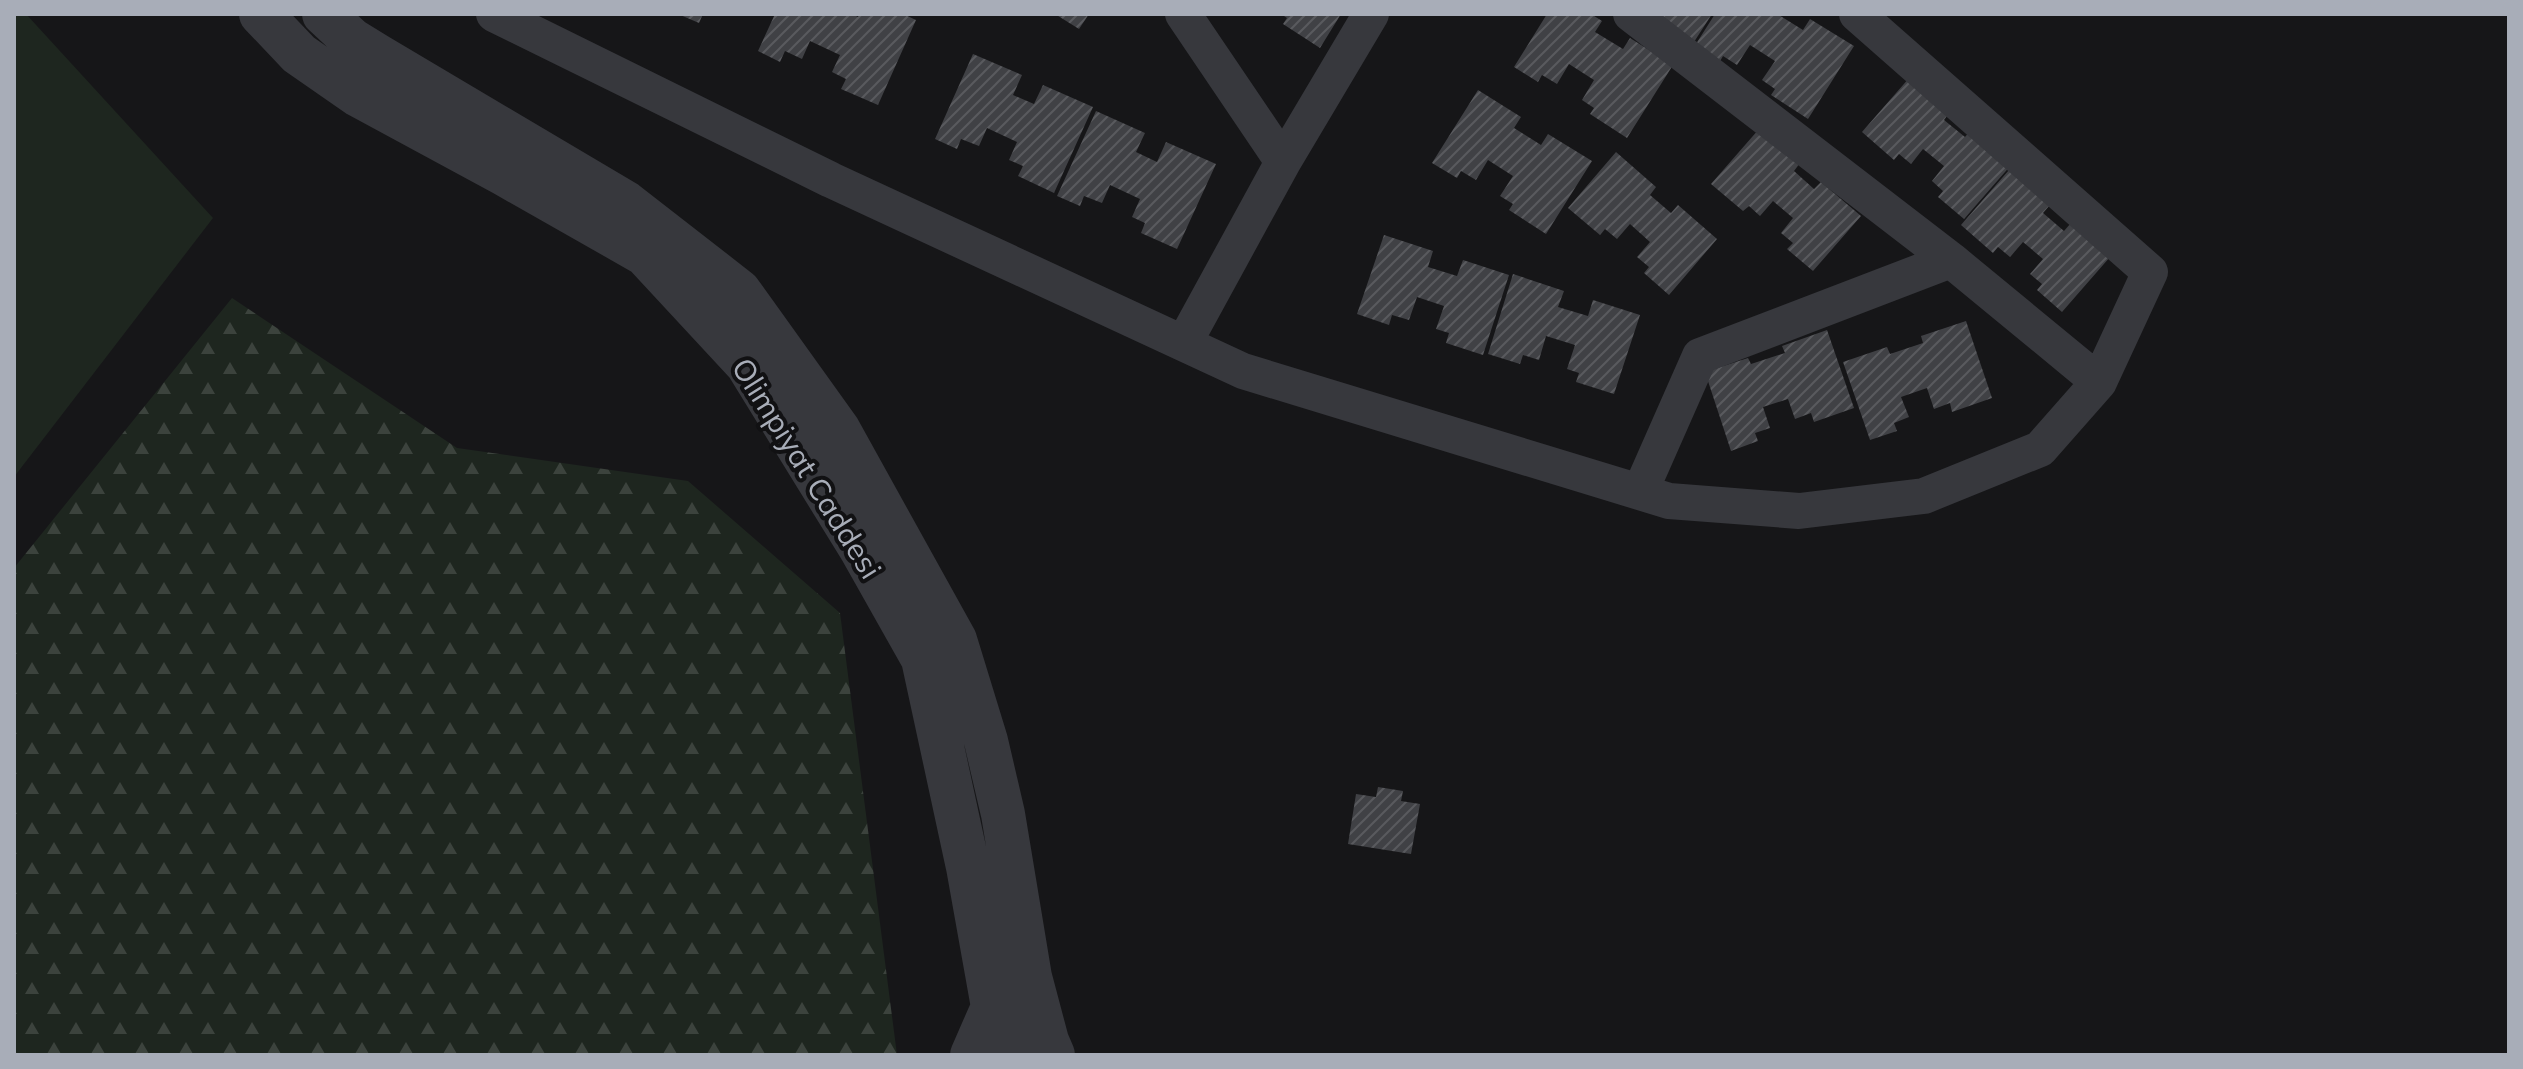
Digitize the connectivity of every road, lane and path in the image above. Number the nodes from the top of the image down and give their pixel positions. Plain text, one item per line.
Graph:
1 (261, 14) edge
2 (324, 14) edge
3 (494, 14) edge
4 (1183, 14) edge
5 (1371, 14) edge
6 (1631, 14) edge
7 (1857, 14) edge
8 (1283, 162) junction
9 (1951, 260) junction
10 (1184, 343) junction
11 (2099, 382) junction
12 (1640, 492) junction
13 (993, 1007) junction
14 (972, 1055) edge
15 (1009, 1055) edge
16 (1053, 1055) edge

1 - 13 street, Olimpiyat Caddesi
2 - 16 street, Olimpiyat Caddesi
3 - 10 street
4 - 8 street
5 - 8 street
6 - 9 street
7 - 11 street
8 - 10 street
9 - 11 street
9 - 12 street
10 - 12 street
11 - 12 street
13 - 14 street
13 - 15 street, Olimpiyat Caddesi

